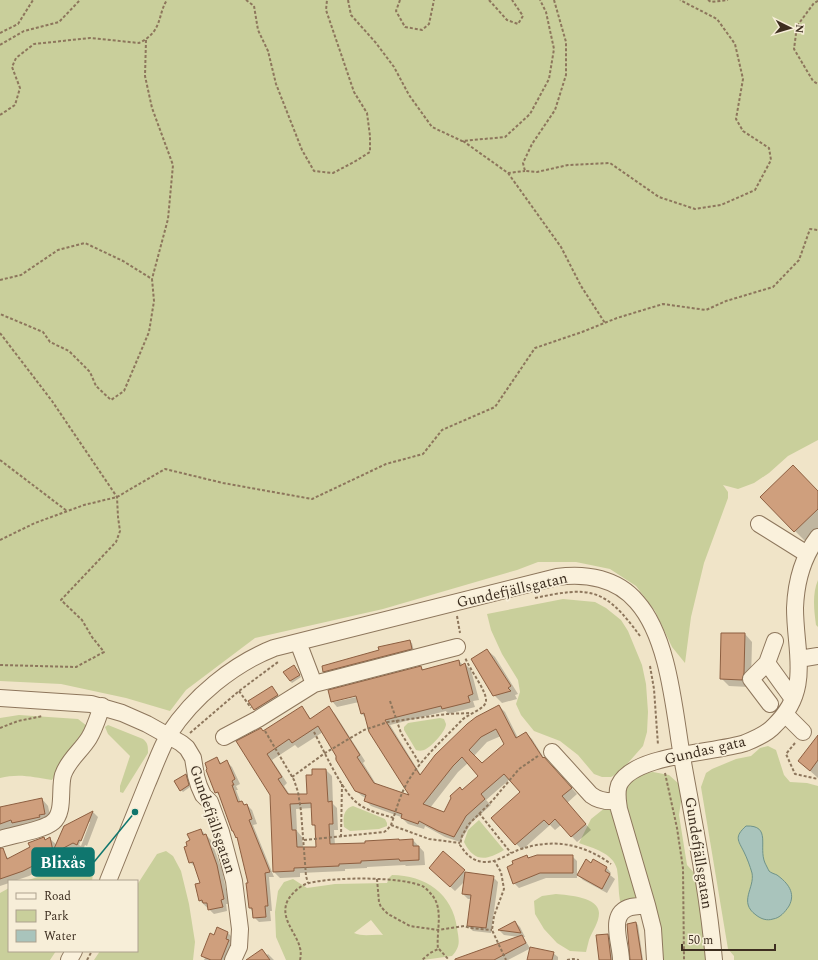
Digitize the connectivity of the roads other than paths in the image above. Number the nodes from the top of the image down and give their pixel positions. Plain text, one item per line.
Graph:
1 (759, 524) dead end
2 (818, 537) edge
3 (806, 554) junction
4 (775, 641) dead end
5 (298, 642) junction
6 (460, 645) road end
7 (818, 656) edge
8 (799, 659) junction
9 (767, 663) junction
10 (314, 684) junction
11 (0, 698) edge
12 (793, 699) junction
13 (770, 704) dead end
14 (102, 706) junction
15 (784, 714) junction
16 (803, 732) road end
17 (224, 737) dead end
18 (175, 739) junction
19 (552, 752) road end
20 (682, 756) junction
21 (618, 801) junction
22 (0, 838) edge
23 (108, 880) edge
24 (647, 905) junction
25 (233, 960) edge
26 (621, 960) edge
27 (655, 960) edge
28 (714, 960) edge

1 - 3 street
2 - 3 street, Gundas gata
3 - 8 street, Gundas gata
4 - 9 street
5 - 10 street
5 - 18 street, Gundefjällsgatan
5 - 20 street, Gundefjällsgatan
6 - 10 street
7 - 8 street
8 - 12 street, Gundas gata
9 - 12 street
9 - 13 street
10 - 17 street
11 - 14 street, Gundefjällsgatan
12 - 15 street, Gundas gata
14 - 18 street, Gundefjällsgatan
14 - 22 street
15 - 16 street
15 - 20 street, Gundas gata
18 - 23 street, Gundefjällsgatan
18 - 25 street, Gundefjällsgatan
19 - 21 street
20 - 21 street, Gundas gata
20 - 28 street, Gundefjällsgatan
21 - 24 street, Gundas gata
24 - 26 street
24 - 27 street, Gundas gata

